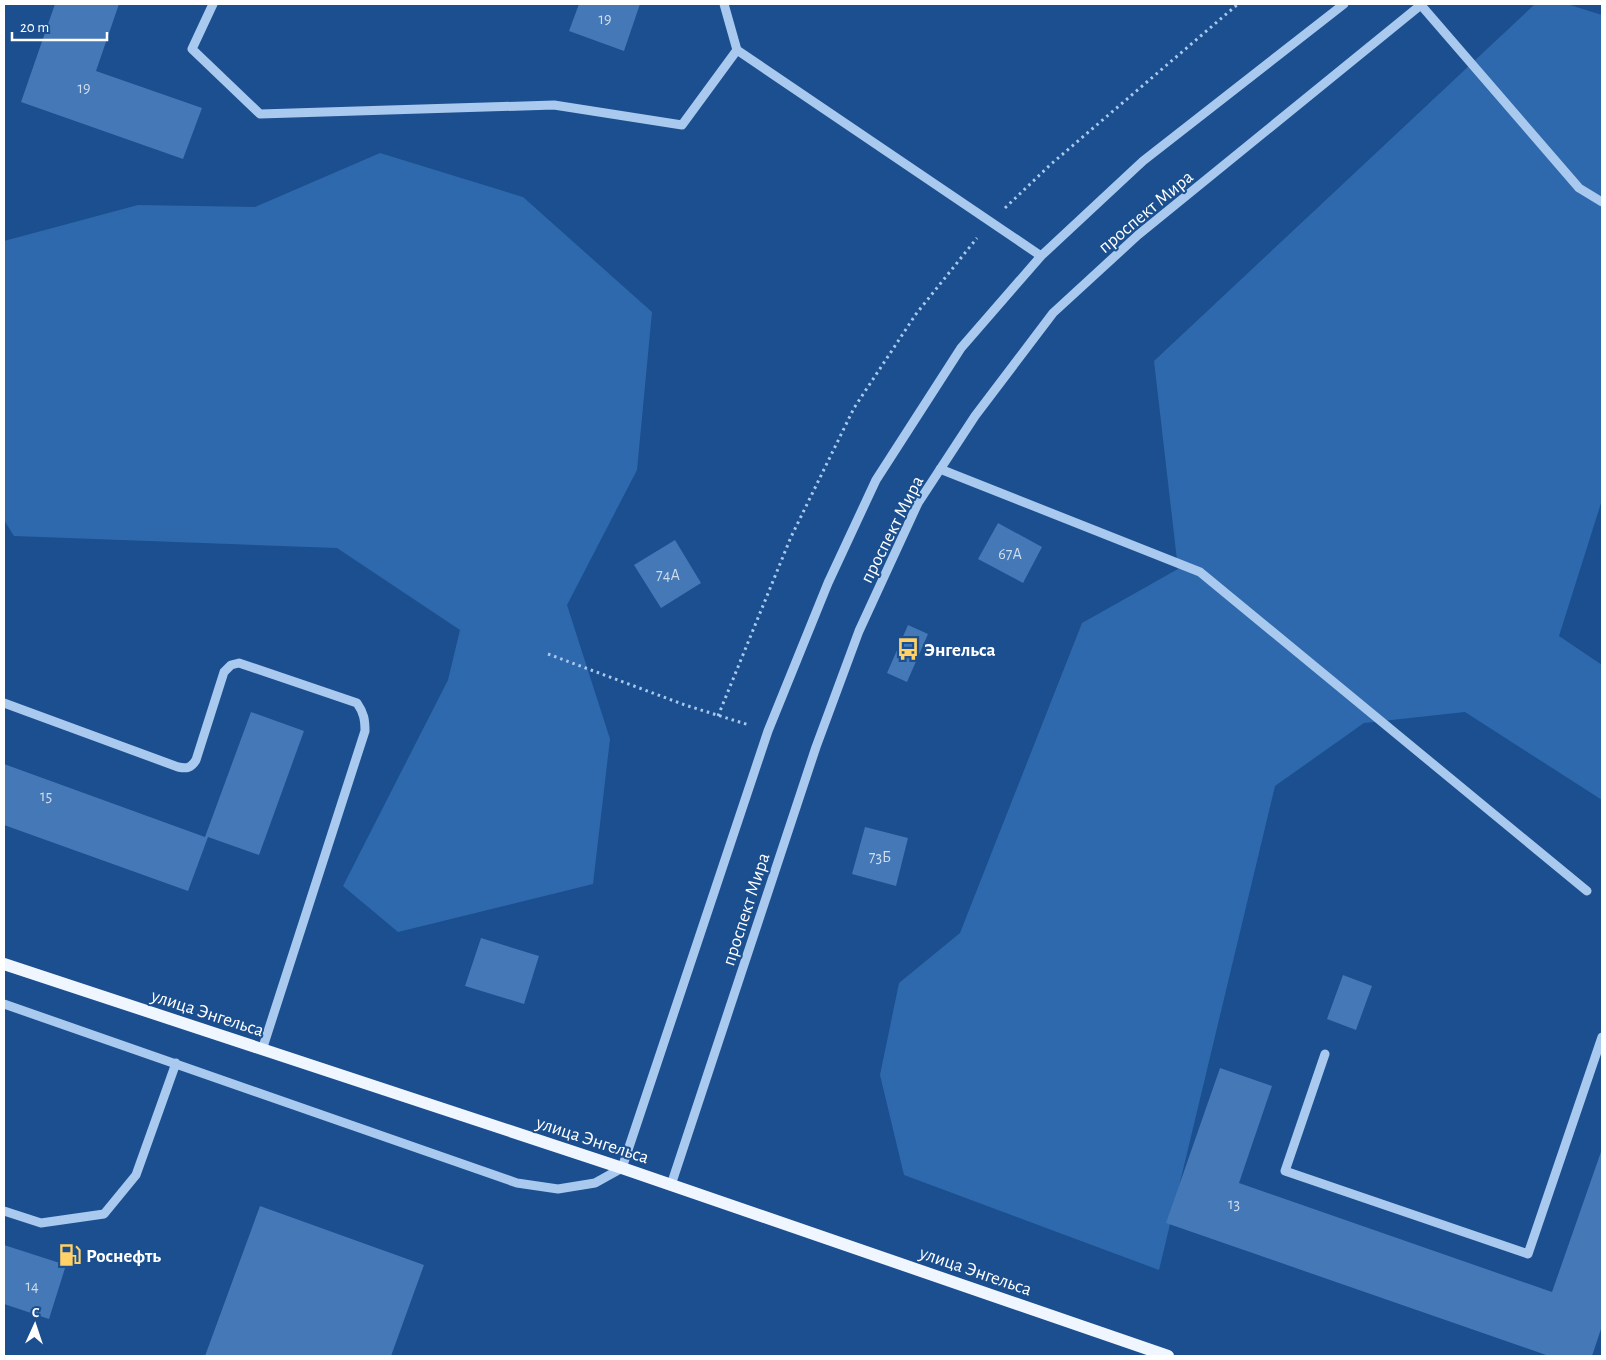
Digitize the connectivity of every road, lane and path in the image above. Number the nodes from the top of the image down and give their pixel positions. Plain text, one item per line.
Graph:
1 (213, 4) edge
2 (724, 4) edge
3 (1238, 4) edge
4 (1344, 4) edge
5 (1421, 4) edge
6 (737, 50) junction
7 (1602, 202) edge
8 (990, 222) junction
9 (1041, 256) junction
10 (940, 469) junction
11 (548, 654) dead end
12 (4, 703) edge
13 (718, 716) junction
14 (768, 731) junction
15 (1587, 891) dead end
16 (4, 964) edge
17 (4, 1004) edge
18 (1602, 1037) edge
19 (262, 1050) junction
20 (1325, 1054) dead end
21 (176, 1063) junction
22 (622, 1168) junction
23 (670, 1185) junction
24 (4, 1211) edge
25 (1168, 1356) edge

1 - 6 street
2 - 6 street
3 - 8 path
4 - 9 street, проспект Мира
5 - 7 street
5 - 10 street, проспект Мира
6 - 8 street
8 - 9 street
8 - 13 path
9 - 14 street, проспект Мира
10 - 15 street
10 - 23 street, проспект Мира
11 - 13 path
12 - 19 street
13 - 14 path
14 - 22 street, проспект Мира
16 - 19 main road, улица Энгельса
17 - 21 street
18 - 20 street
19 - 22 main road, улица Энгельса
21 - 22 street
21 - 24 street
22 - 23 main road, улица Энгельса
23 - 25 main road, улица Энгельса

